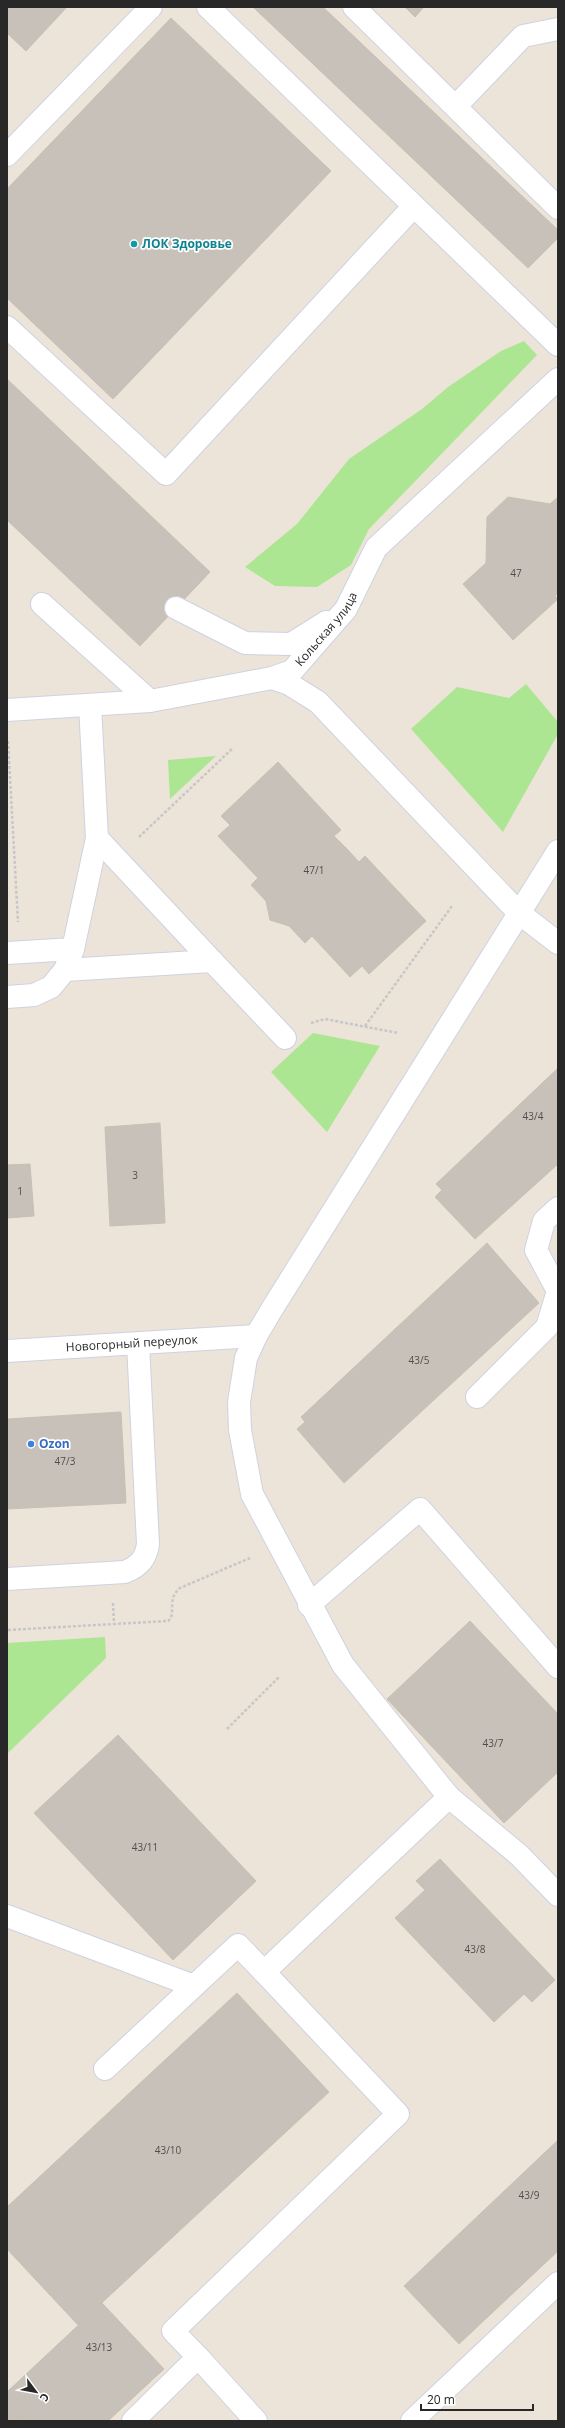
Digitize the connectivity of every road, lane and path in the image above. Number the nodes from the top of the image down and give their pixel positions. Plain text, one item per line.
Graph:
1 (151, 7) edge
2 (208, 7) edge
3 (354, 7) edge
4 (558, 29) edge
5 (456, 106) junction
6 (7, 155) edge
7 (414, 206) junction
8 (558, 208) edge
9 (7, 327) edge
10 (558, 344) edge
11 (558, 379) edge
12 (42, 604) dead end
13 (176, 608) dead end
14 (346, 609) junction
15 (272, 678) junction
16 (150, 701) junction
17 (90, 705) junction
18 (7, 710) edge
19 (8, 739) dead end
20 (233, 748) dead end
21 (97, 838) junction
22 (558, 851) edge
23 (117, 858) junction
24 (452, 906) dead end
25 (519, 913) junction
26 (558, 943) edge
27 (73, 949) junction
28 (14, 953) edge
29 (212, 961) junction
30 (65, 970) junction
31 (7, 997) edge
32 (365, 1026) junction
33 (398, 1033) dead end
34 (285, 1038) joint
35 (558, 1208) edge
36 (256, 1336) junction
37 (138, 1344) junction
38 (7, 1351) edge
39 (477, 1397) dead end
40 (277, 1543) junction
41 (7, 1579) edge
42 (309, 1605) junction
43 (132, 1623) dead end
44 (114, 1624) dead end
45 (8, 1630) edge
46 (558, 1667) edge
47 (279, 1678) dead end
48 (227, 1729) dead end
49 (449, 1797) junction
50 (558, 1895) edge
51 (7, 1916) edge
52 (264, 1972) junction
53 (194, 1986) junction
54 (105, 2069) dead end
55 (558, 2283) edge
56 (198, 2357) junction
57 (133, 2421) edge
58 (256, 2421) edge
59 (412, 2421) edge

1 - 6 street
2 - 7 street
3 - 5 street
4 - 5 street
5 - 8 street
7 - 9 street
7 - 10 street
11 - 14 street, Кольская улица
12 - 16 street
13 - 14 street
14 - 15 street, Кольская улица
15 - 16 street, Кольская улица
15 - 25 street
16 - 17 street, Кольская улица
17 - 18 street, Кольская улица
17 - 21 street
19 - 28 path
20 - 23 path
21 - 23 street
21 - 27 street
22 - 25 street
23 - 29 street
24 - 32 path
25 - 26 street
25 - 36 street
27 - 28 street
27 - 30 street
29 - 30 street
29 - 34 street
30 - 31 street
32 - 33 path
32 - 34 path
35 - 39 street
36 - 37 street, Новогорный переулок
36 - 40 street
37 - 38 street, Новогорный переулок
37 - 41 street
40 - 42 street
40 - 43 path
42 - 46 street
42 - 49 street
44 - 45 path
47 - 48 path
49 - 50 street
49 - 52 street
51 - 53 street
52 - 53 street
52 - 56 street
53 - 54 street
55 - 59 street
56 - 57 street
56 - 58 street

